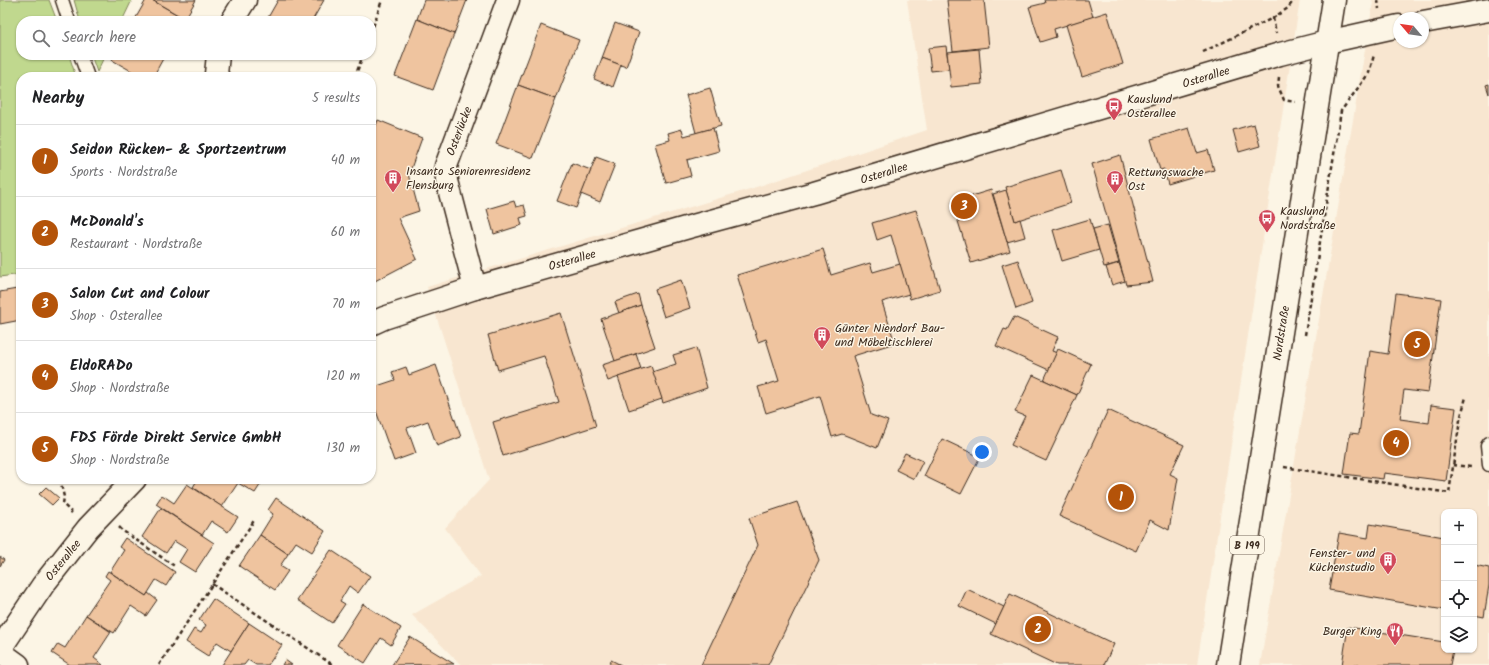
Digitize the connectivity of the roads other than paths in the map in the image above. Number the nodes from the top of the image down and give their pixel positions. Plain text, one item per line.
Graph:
1 (62, 0) edge
2 (245, 0) edge
3 (508, 0) edge
4 (1334, 0) edge
5 (1489, 10) edge
6 (67, 16) edge
7 (235, 16) edge
8 (1429, 21) edge
9 (1390, 28) edge
10 (1327, 42) junction
11 (82, 60) edge
12 (217, 60) edge
13 (86, 72) edge
14 (216, 72) edge
15 (475, 288) junction
16 (376, 322) edge
17 (1489, 443) edge
18 (1489, 465) edge
19 (131, 484) edge
20 (0, 649) edge
21 (0, 652) edge
22 (18, 665) edge
23 (1228, 665) edge

1 - 6 lane
2 - 7 street
3 - 15 street, Osterlücke
4 - 10 street, Nordstraße / B 199
5 - 8 street
9 - 10 street, Osterallee
10 - 15 street, Osterallee
10 - 23 street, Nordstraße / B 199
11 - 13 lane
12 - 14 street
15 - 16 street, Osterallee
17 - 18 lane
19 - 20 street, Osterallee
21 - 22 street

